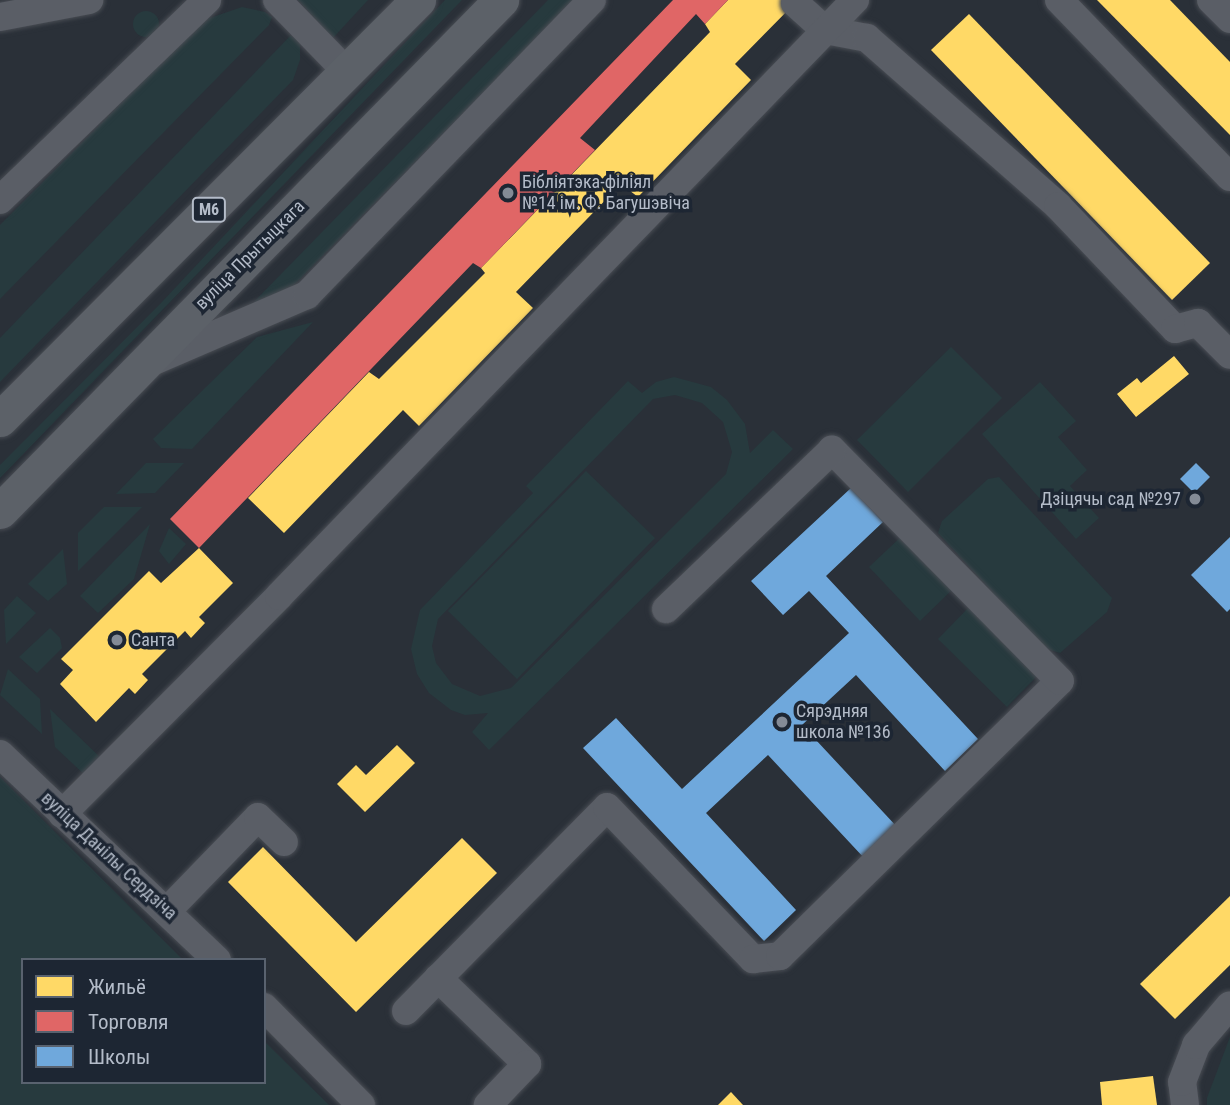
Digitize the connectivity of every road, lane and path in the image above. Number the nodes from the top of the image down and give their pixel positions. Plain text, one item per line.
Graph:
1 (89, 0) edge
2 (207, 0) edge
3 (277, 0) edge
4 (418, 0) edge
5 (501, 0) edge
6 (592, 0) edge
7 (855, 0) edge
8 (1059, 0) edge
9 (1211, 0) edge
10 (795, 3) dead end
11 (0, 17) edge
12 (1230, 19) edge
13 (825, 30) junction
14 (347, 72) junction
15 (1230, 177) edge
16 (0, 200) edge
17 (1230, 355) edge
18 (140, 367) junction
19 (0, 419) edge
20 (0, 511) edge
21 (666, 609) dead end
22 (0, 754) edge
23 (62, 814) junction
24 (284, 842) dead end
25 (168, 910) junction
26 (215, 958) edge
27 (439, 978) junction
28 (1230, 1005) edge
29 (266, 1009) edge
30 (406, 1011) dead end
31 (361, 1105) edge
32 (488, 1105) edge
33 (1185, 1105) edge

1 - 11 street
2 - 16 street
3 - 14 street
4 - 14 main road, М6
5 - 18 main road, вуліца Прытыцкага
6 - 18 street
7 - 13 street
8 - 15 street
9 - 12 street
10 - 13 street
13 - 17 street
13 - 23 street
14 - 19 main road, М6
18 - 20 main road, вуліца Прытыцкага
21 - 27 street
22 - 23 street, вуліца Данілы Сердзіча
23 - 25 street, вуліца Данілы Сердзіча
24 - 25 street
25 - 26 street, вуліца Данілы Сердзіча
27 - 30 street
27 - 32 street
28 - 33 street
29 - 31 street

